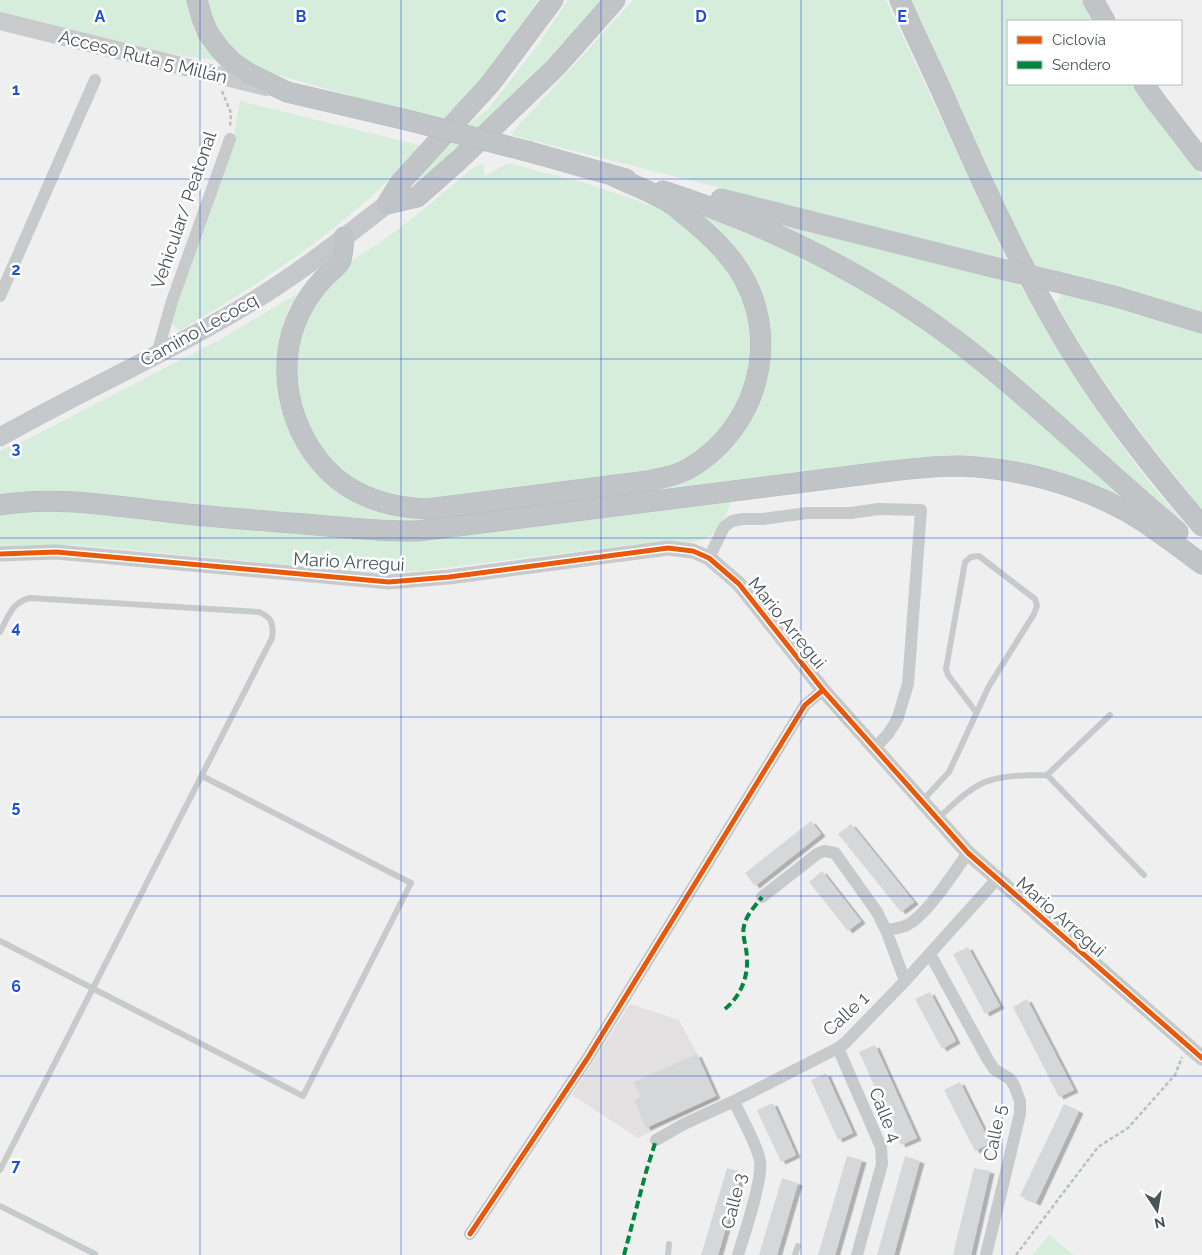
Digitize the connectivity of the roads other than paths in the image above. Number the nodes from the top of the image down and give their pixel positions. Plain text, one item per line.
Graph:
1 (196, 0) edge
2 (553, 0) edge
3 (615, 0) edge
4 (900, 0) edge
5 (1093, 0) edge
6 (1104, 20) edge
7 (0, 21) edge
8 (95, 80) dead end
9 (1145, 85) edge
10 (287, 92) junction
11 (230, 139) road end
12 (1202, 160) edge
13 (614, 176) junction
14 (387, 204) junction
15 (344, 237) junction
16 (0, 296) edge
17 (1202, 323) edge
18 (158, 354) junction
19 (0, 437) edge
20 (0, 505) edge
21 (1202, 526) edge
22 (1202, 553) edge
23 (0, 554) edge
24 (709, 558) junction
25 (1202, 564) edge
26 (0, 632) edge
27 (823, 690) junction
28 (976, 712) junction
29 (1110, 715) dead end
30 (874, 749) junction
31 (1047, 775) junction
32 (202, 776) junction
33 (921, 802) junction
34 (937, 820) junction
35 (968, 853) junction
36 (1144, 876) dead end
37 (997, 879) junction
38 (762, 897) dead end
39 (886, 930) junction
40 (0, 941) edge
41 (930, 954) junction
42 (905, 981) junction
43 (91, 989) junction
44 (838, 1048) junction
45 (1202, 1058) edge
46 (734, 1101) junction
47 (656, 1140) dead end
48 (0, 1170) edge
49 (0, 1206) edge
50 (470, 1234) dead end
51 (670, 1244) dead end
52 (798, 1246) dead end
53 (96, 1254) dead end
54 (668, 1255) edge
55 (738, 1255) edge
56 (795, 1255) edge
57 (857, 1255) edge
58 (986, 1255) edge

1 - 10 highway
2 - 14 highway
3 - 14 highway
4 - 21 highway
5 - 6 highway
7 - 10 main road, Acceso Ruta 5 Millán
8 - 16 street
9 - 12 highway
10 - 13 highway, bridge
11 - 18 street, Vehicular/ Peatonal
13 - 15 highway
13 - 17 highway, bridge
13 - 22 highway
14 - 15 main road, Camino Lecocq
15 - 18 main road, Camino Lecocq
18 - 19 main road, Camino Lecocq
20 - 25 highway
23 - 24 street, Mario Arregui
24 - 27 street, Mario Arregui
24 - 30 street
26 - 32 lane
27 - 30 street, Mario Arregui
27 - 50 street
28 - 28 lane
28 - 33 lane
29 - 31 lane
30 - 33 street, Mario Arregui
31 - 34 lane
31 - 36 lane
32 - 43 lane
32 - 43 lane
33 - 34 street, Mario Arregui
34 - 35 street, Mario Arregui
35 - 37 street, Mario Arregui
35 - 39 street
37 - 41 street, Calle 1
37 - 45 street, Mario Arregui
38 - 39 street
39 - 42 street
40 - 43 lane
41 - 42 street, Calle 1
41 - 58 street, Calle 5
42 - 44 street, Calle 1
43 - 48 lane
44 - 46 street, Calle 1
44 - 57 street, Calle 4
46 - 47 street, Calle 1
46 - 55 street, Calle 3
49 - 53 lane
51 - 54 lane
52 - 56 lane

